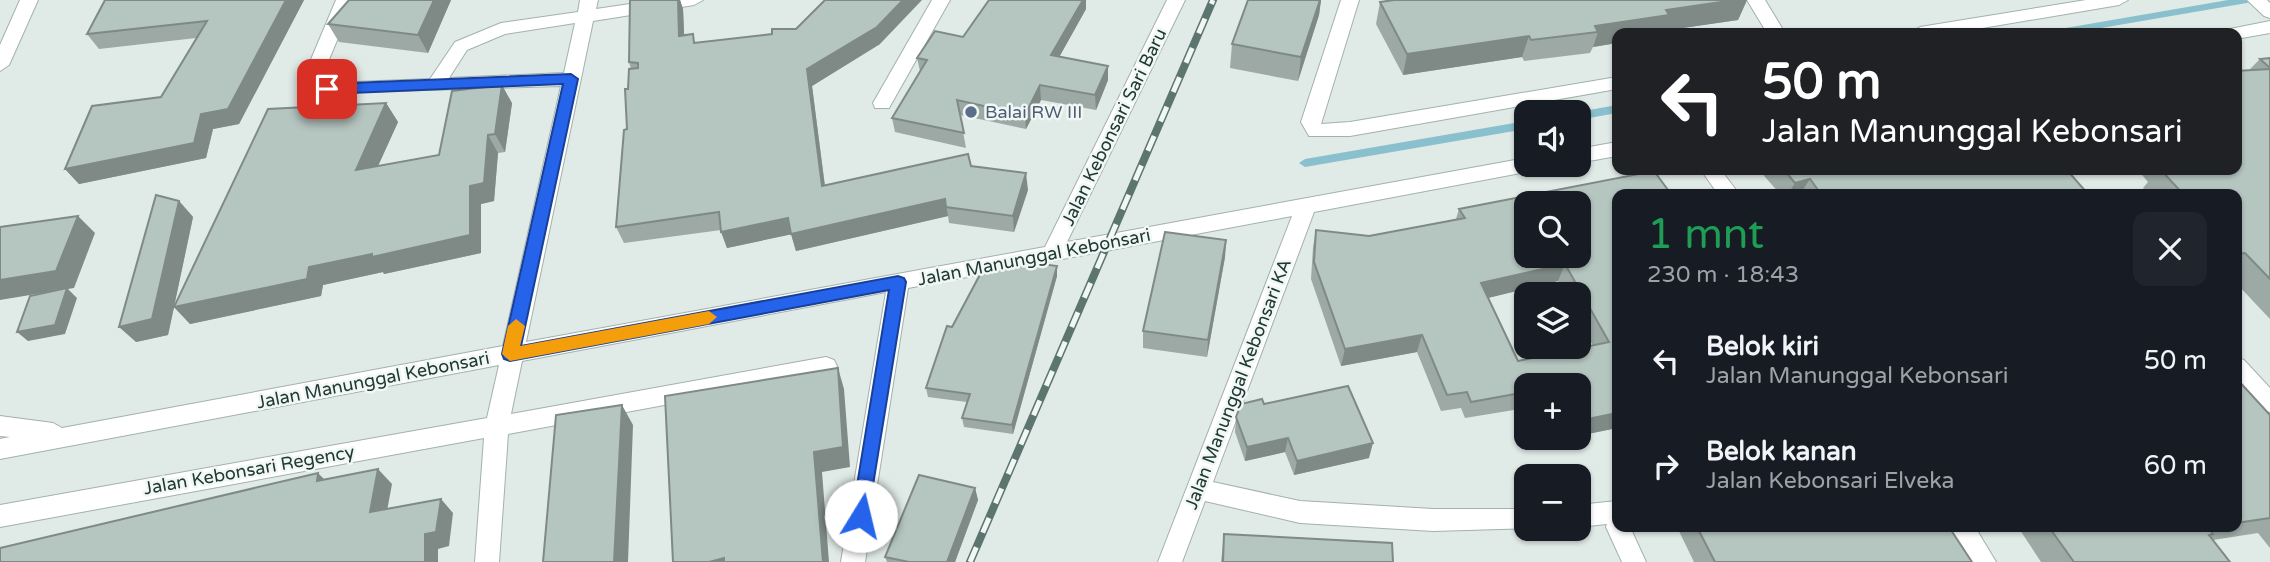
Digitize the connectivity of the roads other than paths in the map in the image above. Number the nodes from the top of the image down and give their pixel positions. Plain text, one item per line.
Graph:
1 (29, 0) edge
2 (345, 0) edge
3 (694, 0) edge
4 (941, 0) edge
5 (1176, 0) edge
6 (1350, 0) edge
7 (1756, 0) edge
8 (2119, 0) edge
9 (587, 8) edge
10 (2270, 27) edge
11 (1773, 28) edge
12 (1950, 28) edge
13 (2242, 32) edge
14 (1, 60) edge
15 (571, 79) junction
16 (1612, 84) edge
17 (435, 85) junction
18 (882, 103) dead end
19 (1612, 150) edge
20 (1591, 154) edge
21 (1514, 167) edge
22 (1306, 206) junction
23 (1052, 253) junction
24 (898, 282) junction
25 (510, 354) junction
26 (827, 366) dead end
27 (2242, 373) edge
28 (2270, 403) edge
29 (497, 424) junction
30 (0, 426) edge
31 (71, 436) junction
32 (0, 449) edge
33 (1198, 489) junction
34 (0, 516) edge
35 (1591, 517) edge
36 (1612, 519) edge
37 (1514, 520) edge
38 (1621, 532) edge
39 (1964, 532) edge
40 (487, 562) edge
41 (853, 562) edge
42 (1170, 562) edge
43 (1634, 562) edge
44 (1984, 562) edge

1 - 14 street
2 - 17 street
3 - 9 street
4 - 18 street
5 - 23 street, Jalan Kebonsari Sari Baru
6 - 16 street
7 - 11 street
8 - 12 street
9 - 15 street
9 - 17 street
10 - 13 street
15 - 17 street
15 - 25 street
19 - 20 street
21 - 22 street, Jalan Manunggal Kebonsari
22 - 23 street, Jalan Manunggal Kebonsari
22 - 33 street, Jalan Manunggal Kebonsari KA
23 - 24 street, Jalan Manunggal Kebonsari
24 - 25 street, Jalan Manunggal Kebonsari
24 - 41 street
25 - 29 street
25 - 31 street, Jalan Manunggal Kebonsari
26 - 29 street, Jalan Kebonsari Regency
27 - 28 street
29 - 34 street, Jalan Kebonsari Regency
29 - 40 street
30 - 31 street
31 - 32 street, Jalan Manunggal Kebonsari
33 - 37 street
33 - 42 street, Jalan Manunggal Kebonsari KA
35 - 36 street
38 - 43 street
39 - 44 street

